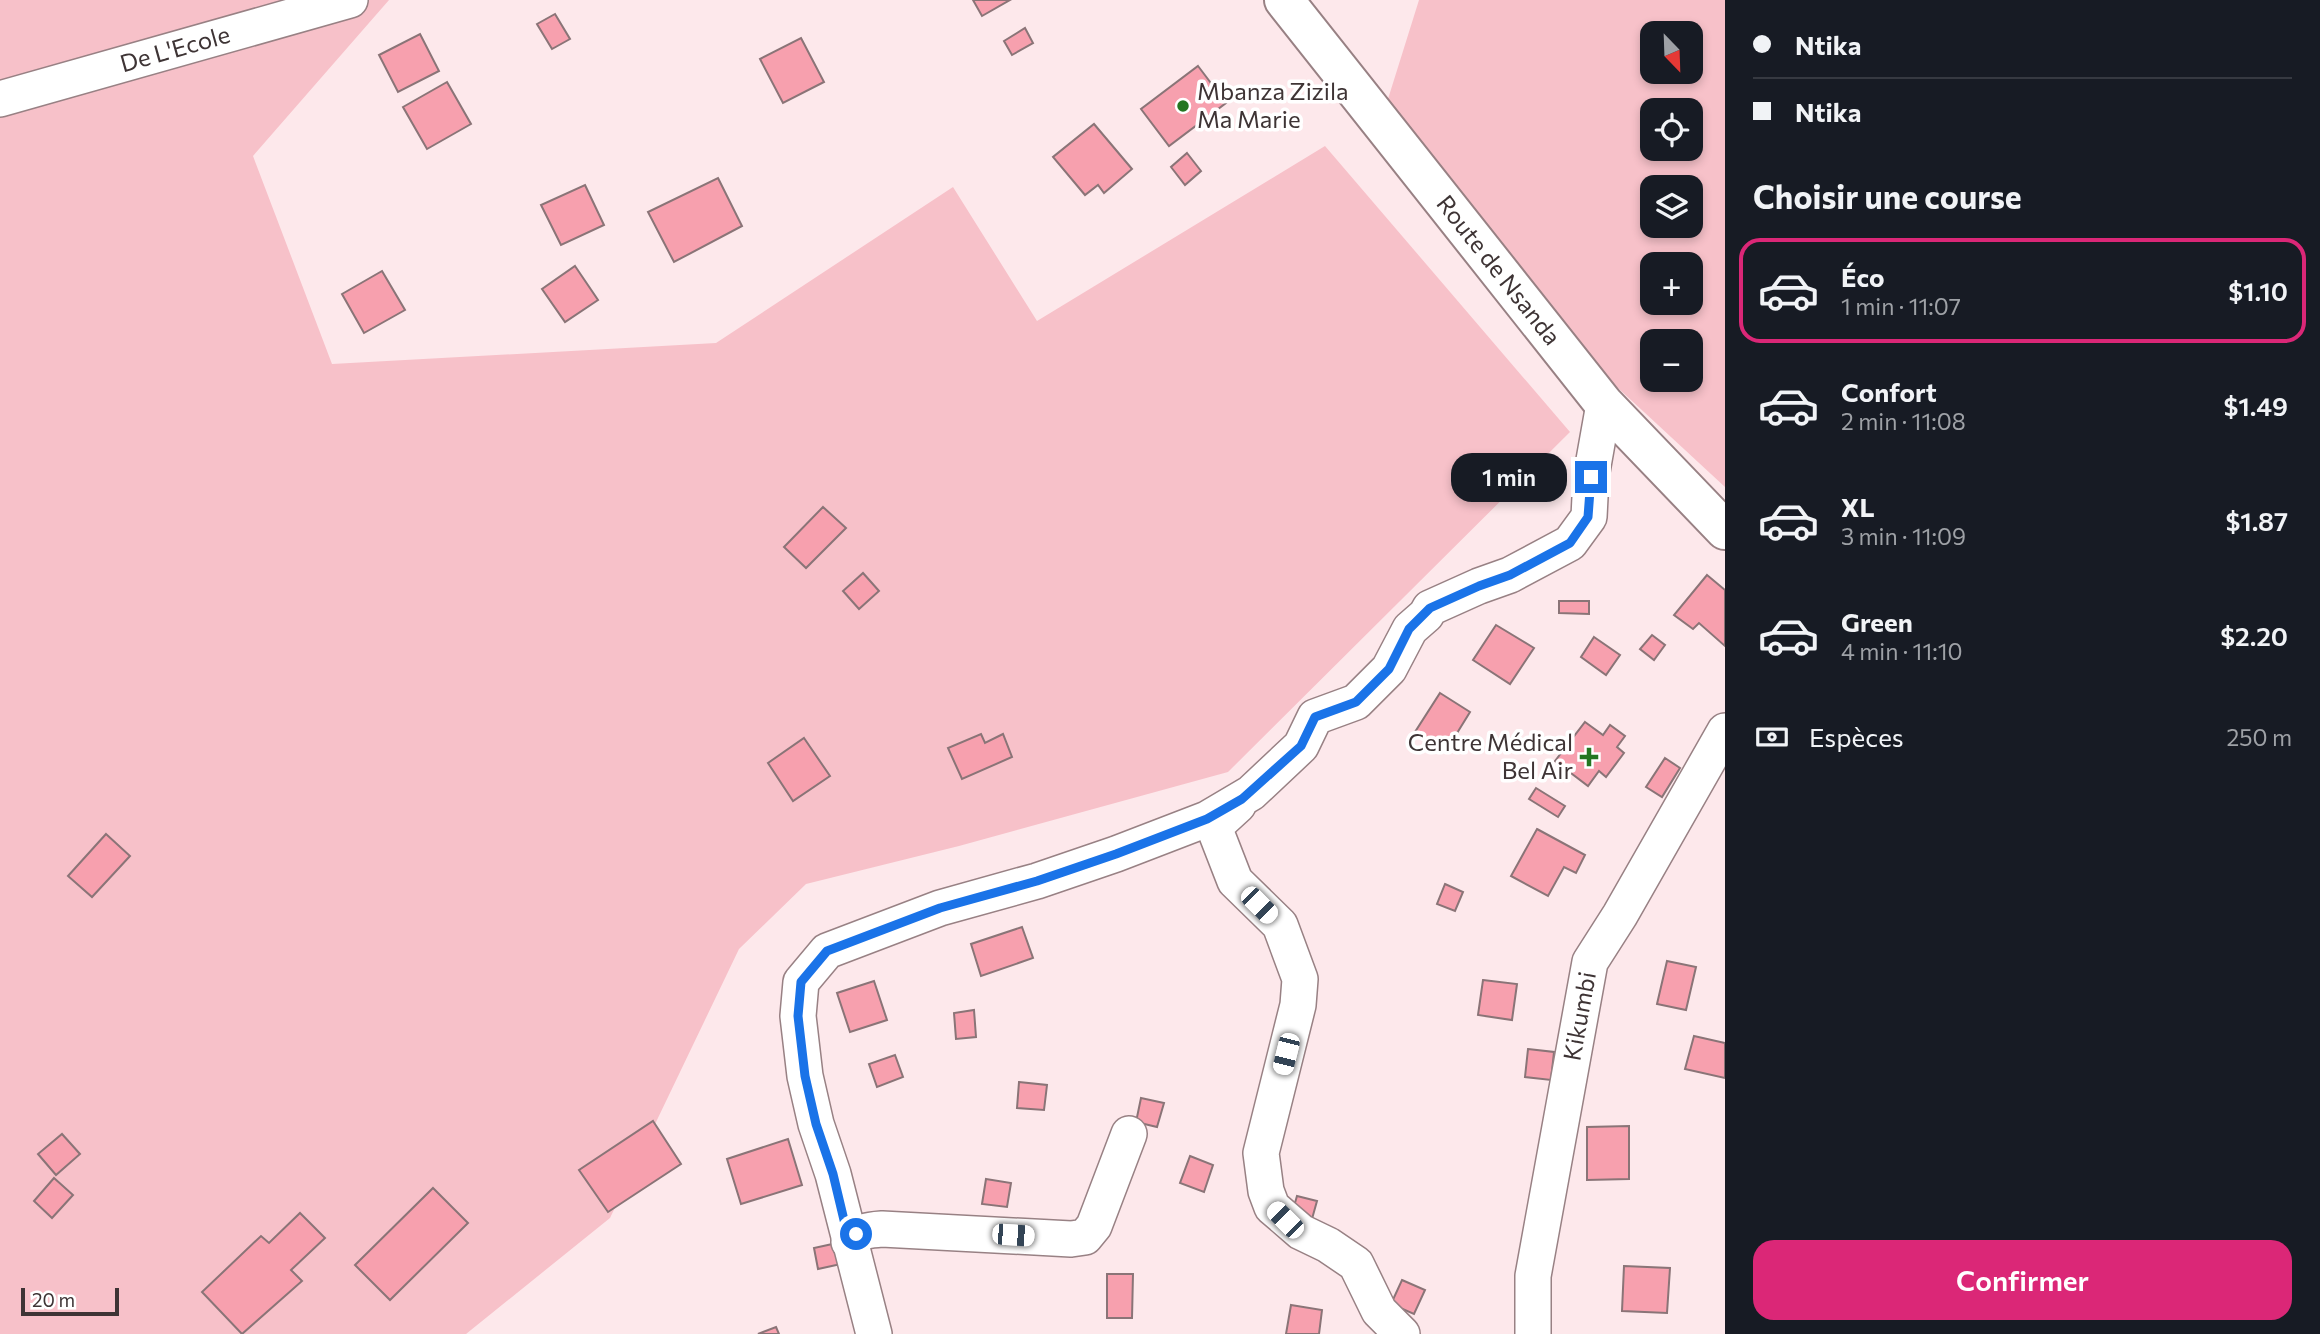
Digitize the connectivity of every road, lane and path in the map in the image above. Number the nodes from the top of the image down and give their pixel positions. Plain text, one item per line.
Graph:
1 (350, 0) edge
2 (1284, 0) edge
3 (0, 99) edge
4 (1604, 404) junction
5 (1725, 530) edge
6 (1725, 731) edge
7 (1251, 793) junction
8 (1129, 1134) dead end
9 (849, 1241) junction
10 (874, 1334) edge
11 (1402, 1334) edge
12 (1533, 1334) edge

1 - 3 street, De L'Ecole
2 - 4 street, Route de Nsanda
4 - 5 street, Route de Nsanda
4 - 7 street
6 - 12 street, Kikumbi
7 - 9 street
7 - 11 street
8 - 9 street
9 - 10 street

